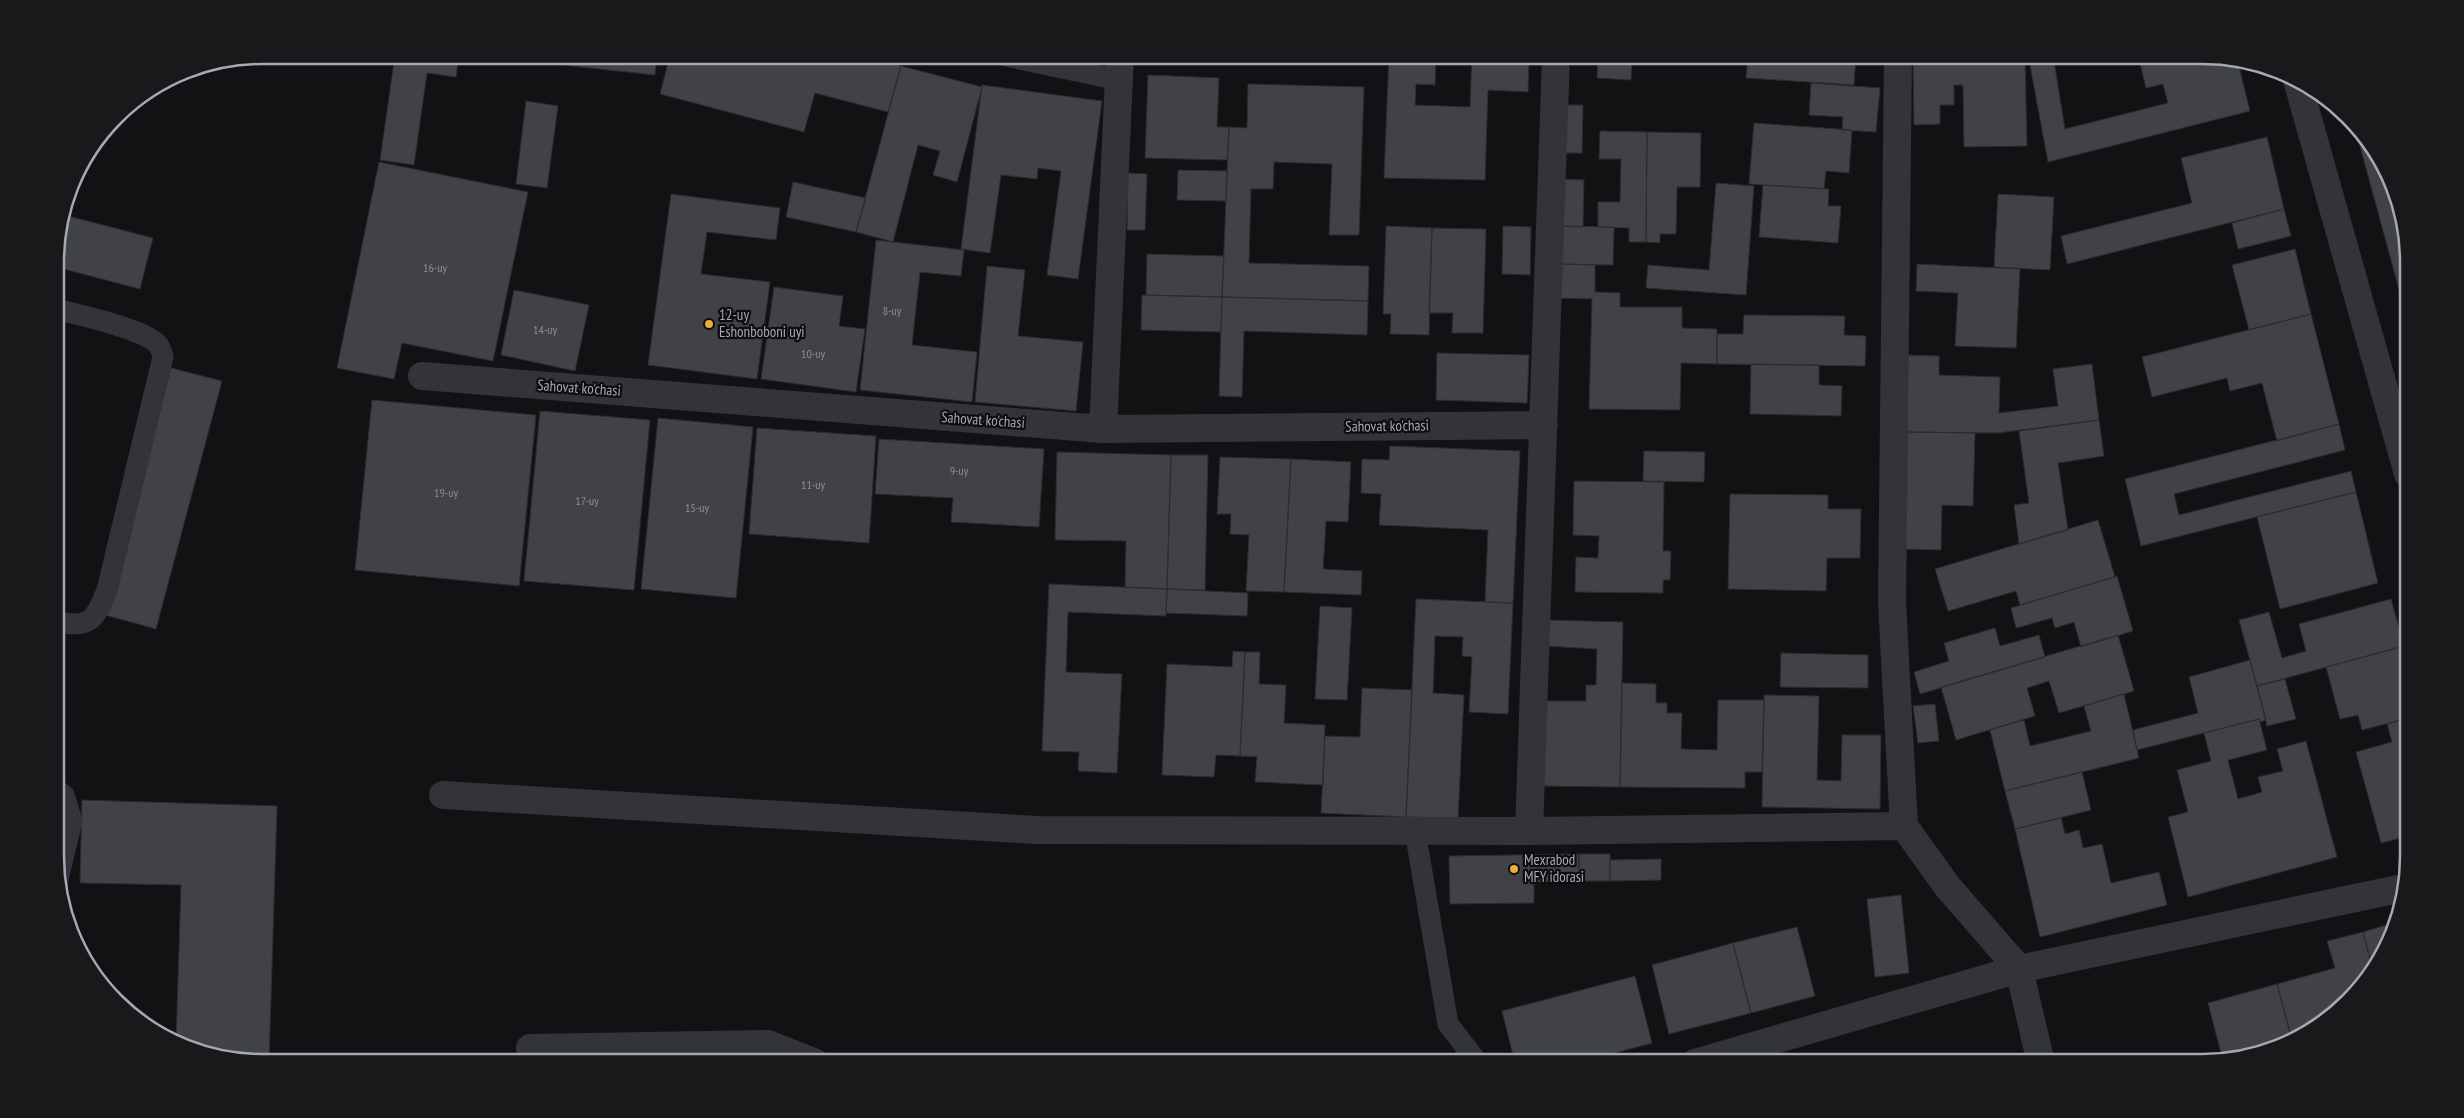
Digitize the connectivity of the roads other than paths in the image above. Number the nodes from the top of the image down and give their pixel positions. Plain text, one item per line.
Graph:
1 (1083, 64) edge
2 (1556, 64) edge
3 (1898, 64) edge
4 (1120, 68) edge
5 (2300, 89) edge
6 (64, 311) edge
7 (422, 376) dead end
8 (1544, 425) junction
9 (1103, 429) junction
10 (2400, 446) edge
11 (64, 623) edge
12 (64, 795) edge
13 (443, 795) dead end
14 (1904, 826) junction
15 (1415, 831) junction
16 (1529, 831) junction
17 (64, 854) edge
18 (2397, 889) edge
19 (2018, 969) junction
20 (530, 1048) dead end
21 (793, 1054) edge
22 (1471, 1054) edge
23 (1726, 1054) edge
24 (2039, 1054) edge

1 - 4 lane
2 - 8 street
3 - 14 street
4 - 9 street
5 - 10 street
6 - 11 lane
7 - 9 street, Sahovat ko'chasi
8 - 9 street, Sahovat ko'chasi
8 - 16 street
12 - 17 lane
13 - 15 street
14 - 16 street
14 - 19 street
15 - 16 street
15 - 22 lane
18 - 19 street
19 - 23 street
19 - 24 street
20 - 21 street

